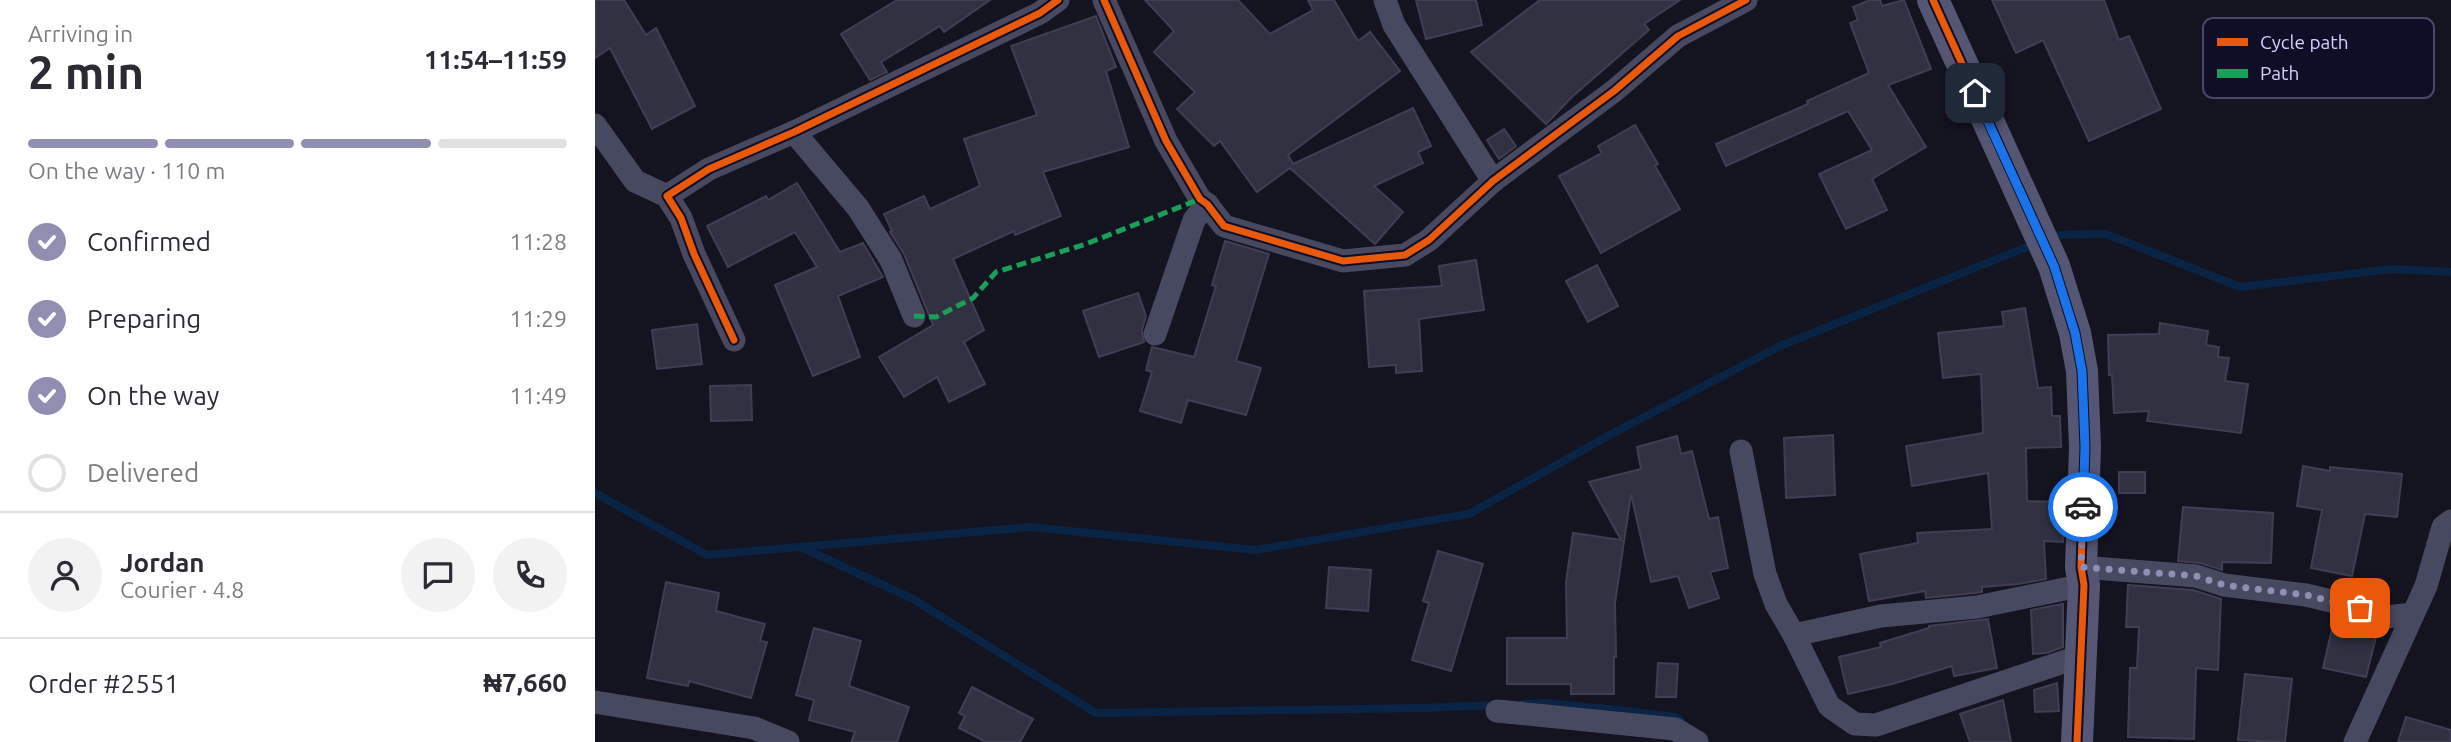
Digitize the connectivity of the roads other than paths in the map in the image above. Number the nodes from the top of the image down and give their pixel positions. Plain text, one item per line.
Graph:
1 (1058, 0) edge
2 (1104, 0) edge
3 (1384, 0) edge
4 (1746, 0) edge
5 (1933, 0) edge
6 (595, 125) edge
7 (794, 132) junction
8 (1493, 181) junction
9 (667, 196) junction
10 (1207, 204) junction
11 (914, 316) dead end
12 (1155, 334) dead end
13 (734, 340) dead end
14 (1741, 451) dead end
15 (2451, 521) edge
16 (2083, 576) junction
17 (2413, 614) junction
18 (2386, 617) junction
19 (1794, 635) junction
20 (2398, 647) junction
21 (2081, 656) junction
22 (595, 702) edge
23 (1497, 711) dead end
24 (788, 742) edge
25 (1697, 742) edge
26 (2077, 742) edge
27 (2355, 742) edge

1 - 7 street
2 - 10 street
3 - 8 street
4 - 8 street
5 - 16 street
6 - 9 street
7 - 9 street
7 - 11 street
8 - 10 street
9 - 13 street
10 - 12 street
14 - 19 street
15 - 17 street
16 - 18 street
16 - 19 street
16 - 21 street
17 - 18 street
17 - 20 street
18 - 20 street
19 - 21 street
20 - 27 street
21 - 26 street
22 - 24 street
23 - 25 street

